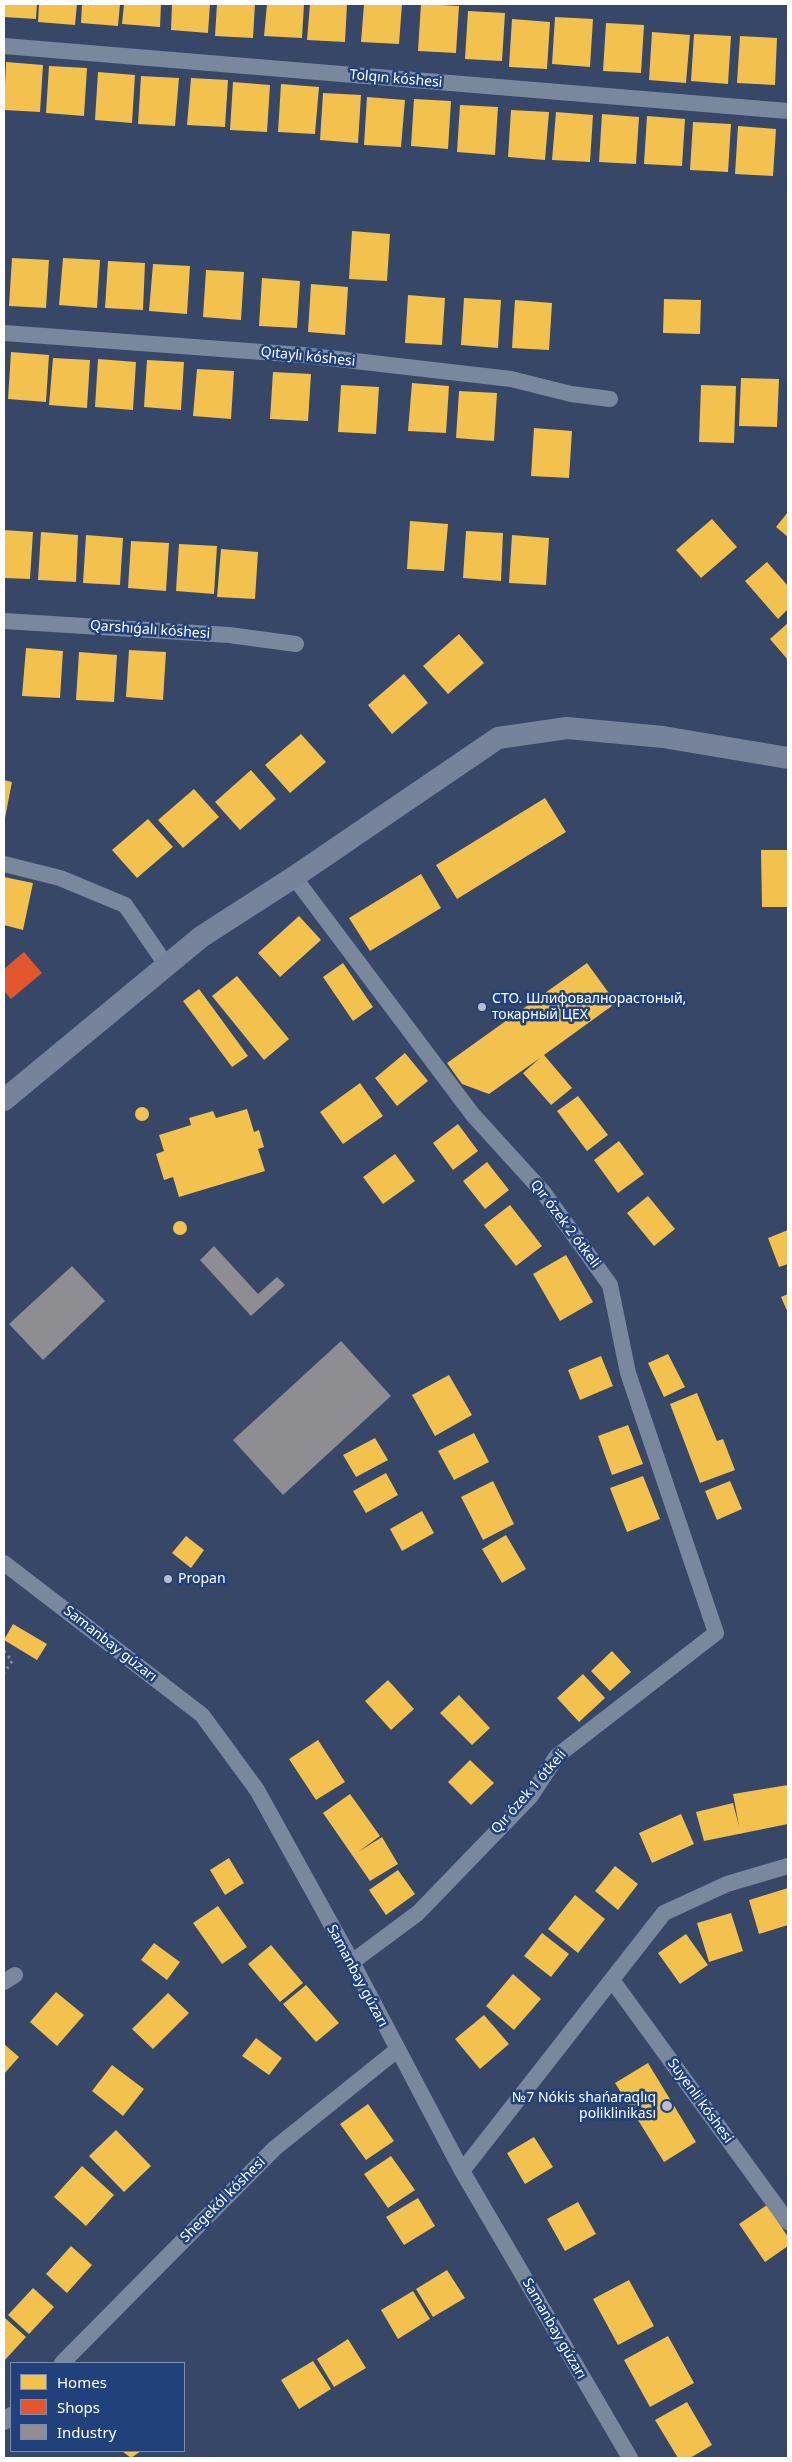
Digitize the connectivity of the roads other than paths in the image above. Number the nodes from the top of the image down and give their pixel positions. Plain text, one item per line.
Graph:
1 (4, 46) edge
2 (788, 111) edge
3 (4, 332) edge
4 (610, 399) dead end
5 (4, 621) edge
6 (296, 644) dead end
7 (788, 758) edge
8 (4, 864) edge
9 (294, 877) junction
10 (167, 966) junction
11 (4, 1100) edge
12 (4, 1563) edge
13 (716, 1633) joint
14 (788, 1866) edge
15 (352, 1962) junction
16 (612, 1980) junction
17 (397, 2050) junction
18 (462, 2171) junction
19 (788, 2222) edge
20 (63, 2362) edge
21 (630, 2458) edge

1 - 2 street, Tolqın kóshesi
3 - 4 street, Qıtaylı kóshesi
5 - 6 street, Qarshıǵalı kóshesi
7 - 9 street
8 - 10 street
9 - 10 street
9 - 13 street, Qır ózek 2 ótkeli
10 - 11 street
12 - 15 street, Samanbay gúzarı
13 - 15 street, Qır ózek 1 ótkeli
14 - 16 street
15 - 17 street, Samanbay gúzarı
16 - 18 street
16 - 19 street, Suyenli kóshesi
17 - 18 street, Samanbay gúzarı
17 - 20 street, Shegekól kóshesi
18 - 21 street, Samanbay gúzarı

